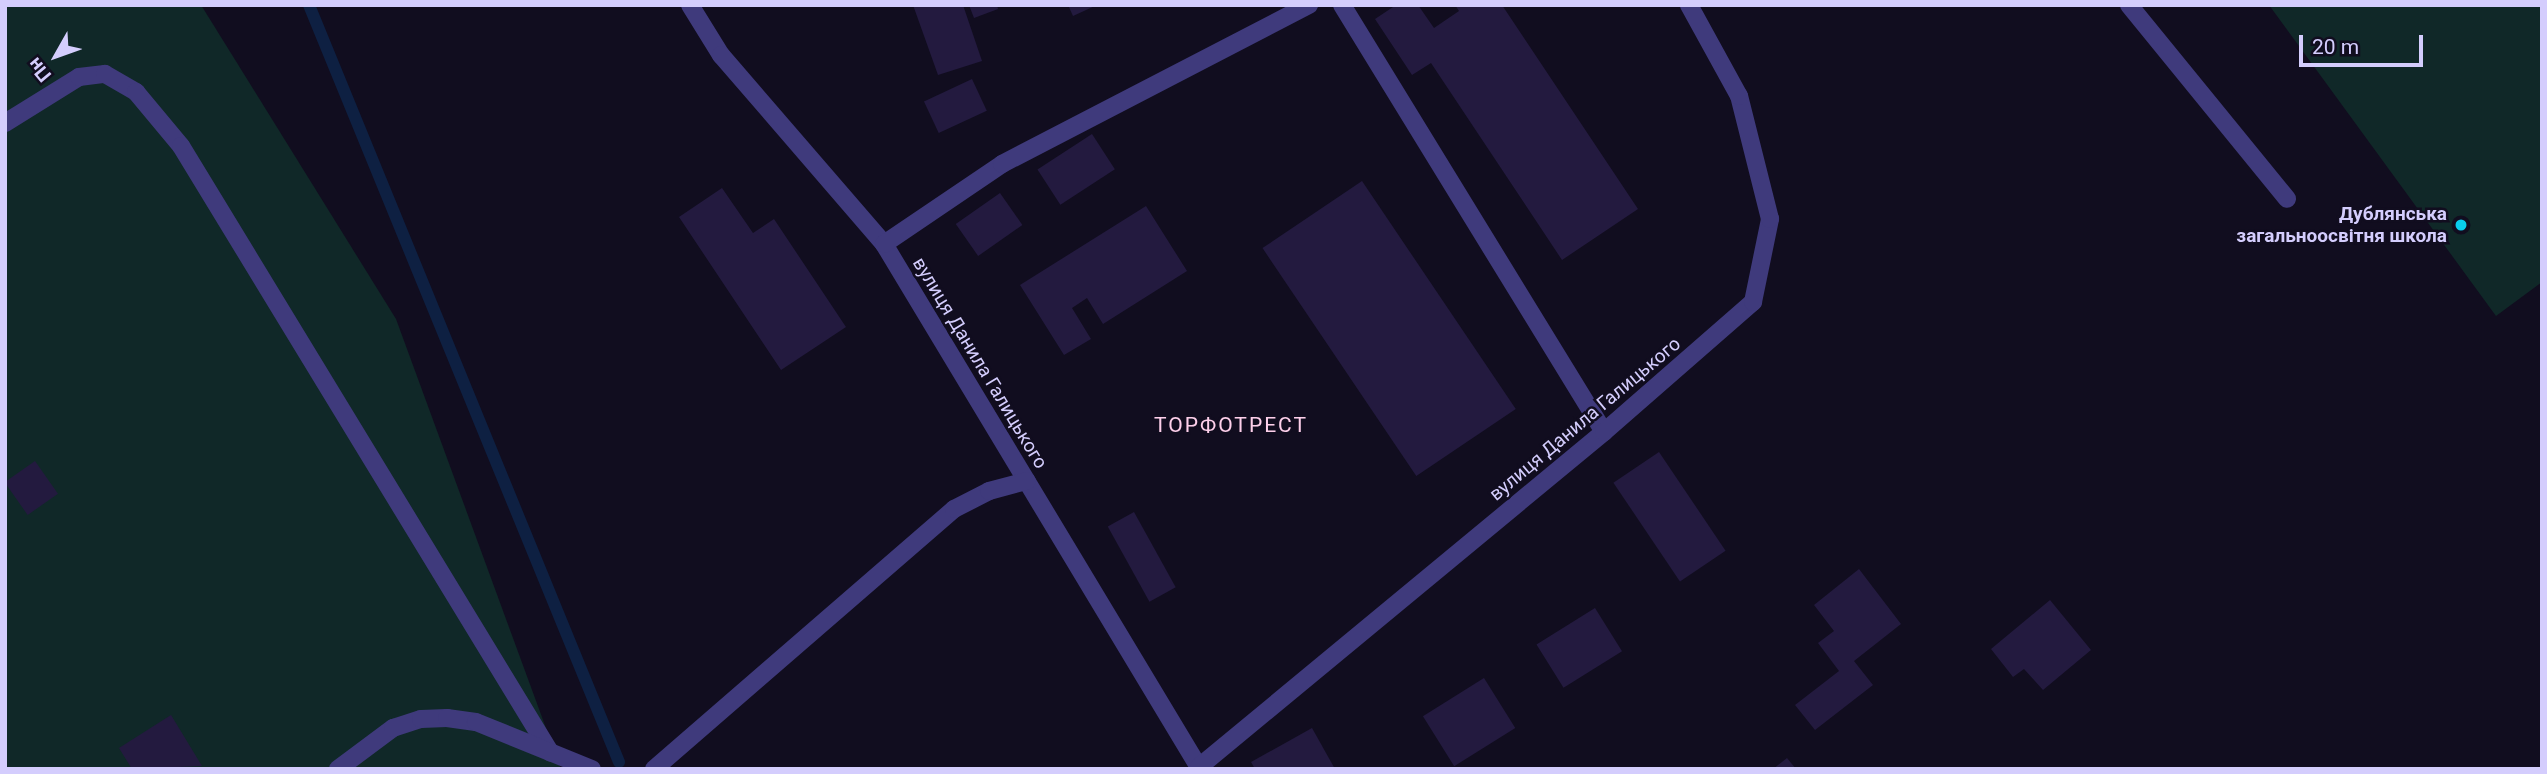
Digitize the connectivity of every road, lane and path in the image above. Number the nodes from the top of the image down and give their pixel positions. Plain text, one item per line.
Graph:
1 (690, 5) edge
2 (1309, 5) edge
3 (1342, 5) edge
4 (1689, 5) edge
5 (2129, 5) edge
6 (5, 123) edge
7 (2287, 198) dead end
8 (884, 244) junction
9 (1604, 432) junction
10 (1027, 481) junction
11 (550, 752) junction
12 (1199, 768) edge
13 (338, 769) edge
14 (592, 769) edge
15 (654, 769) edge

1 - 8 street, вулиця Данила Галицького
2 - 8 street
3 - 9 street
4 - 9 street, вулиця Данила Галицького
5 - 7 street
6 - 11 street
8 - 10 street, вулиця Данила Галицького
9 - 12 street, вулиця Данила Галицького
10 - 12 street, вулиця Данила Галицького
10 - 15 street
11 - 13 street
11 - 14 street

